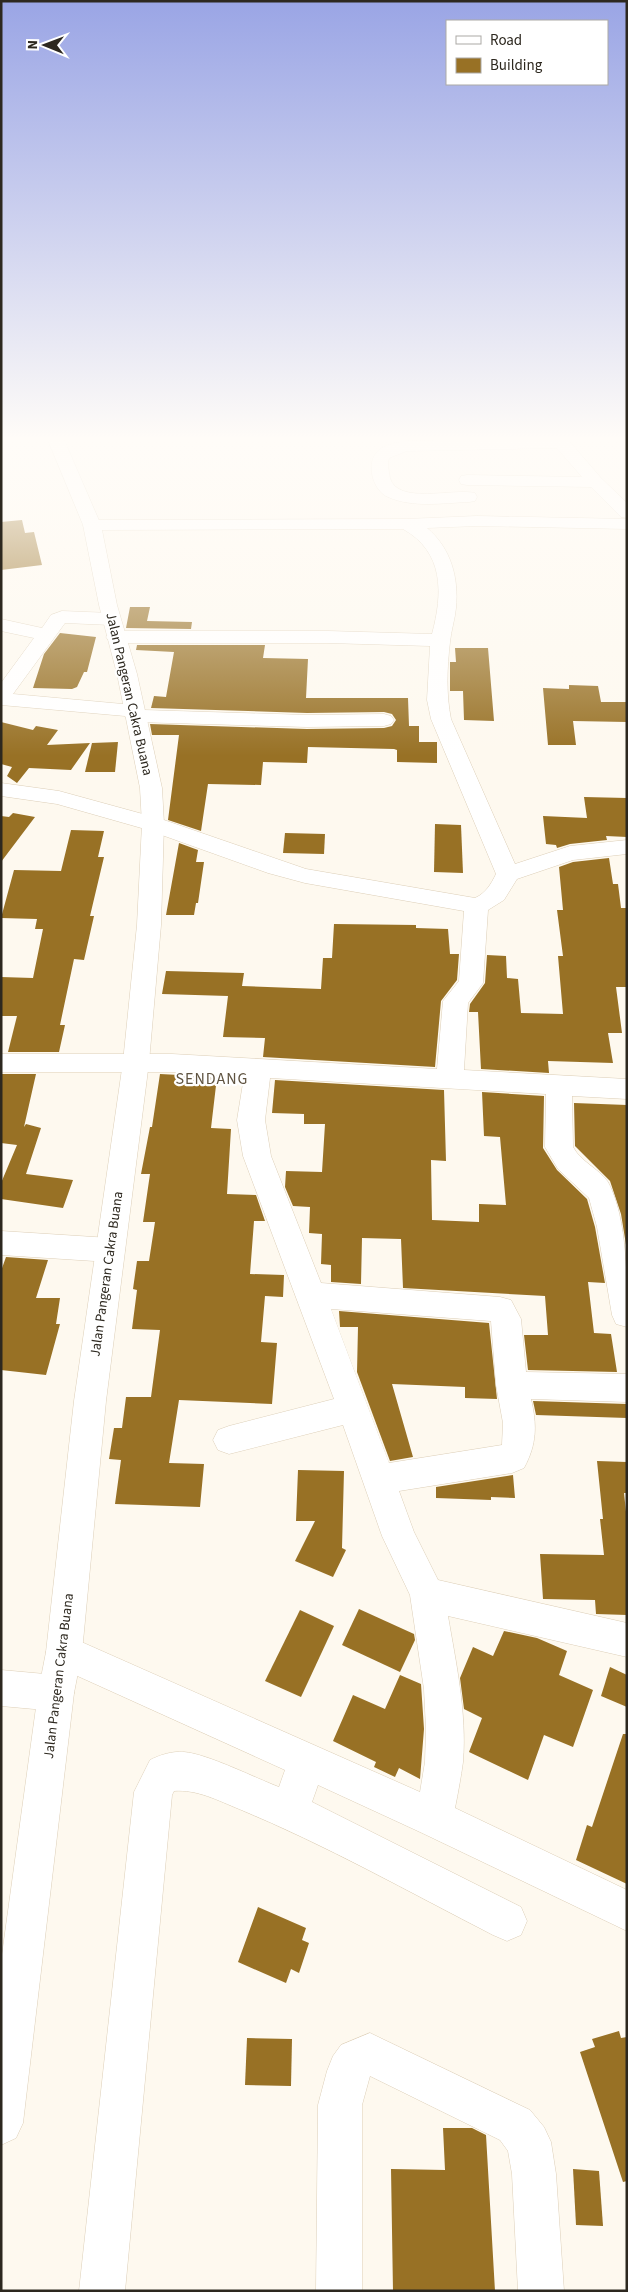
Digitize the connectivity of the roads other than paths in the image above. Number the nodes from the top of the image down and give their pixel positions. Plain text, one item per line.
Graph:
1 (96, 542) edge
2 (432, 542) edge
3 (1, 625) edge
4 (114, 630) junction
5 (49, 632) junction
6 (440, 640) junction
7 (1, 698) edge
8 (135, 713) junction
9 (384, 720) dead end
10 (1, 789) edge
11 (152, 824) junction
12 (627, 847) edge
13 (508, 874) junction
14 (476, 906) junction
15 (136, 1062) junction
16 (1, 1063) edge
17 (258, 1068) junction
18 (450, 1078) junction
19 (559, 1084) junction
20 (627, 1089) edge
21 (1, 1243) edge
22 (110, 1250) junction
23 (312, 1295) junction
24 (627, 1315) edge
25 (512, 1384) junction
26 (627, 1388) edge
27 (354, 1408) junction
28 (229, 1440) dead end
29 (379, 1479) junction
30 (421, 1581) junction
31 (627, 1640) edge
32 (64, 1652) junction
33 (1, 1688) edge
34 (56, 1693) junction
35 (307, 1762) junction
36 (290, 1811) junction
37 (434, 1818) junction
38 (627, 1911) edge
39 (507, 1920) dead end
40 (2, 2110) edge
41 (102, 2291) edge
42 (339, 2291) edge
43 (541, 2291) edge

1 - 4 street, Jalan Pangeran Cakra Buana
2 - 6 street
3 - 5 street
4 - 5 street
4 - 6 street
4 - 8 street, Jalan Pangeran Cakra Buana
5 - 7 street
6 - 13 street
7 - 8 street
8 - 9 street
8 - 11 street, Jalan Pangeran Cakra Buana
10 - 11 street
11 - 14 street
11 - 15 street, Jalan Pangeran Cakra Buana
12 - 13 street
13 - 14 street
14 - 18 street
15 - 16 street
15 - 17 street
15 - 22 street, Jalan Pangeran Cakra Buana
17 - 18 street
17 - 23 street
18 - 19 street
19 - 20 street
19 - 24 street
21 - 22 street
22 - 32 street, Jalan Pangeran Cakra Buana
23 - 25 street
23 - 27 street
25 - 26 street
25 - 29 street
27 - 28 street
27 - 29 street
29 - 30 street
30 - 31 street
30 - 37 street
32 - 34 street, Jalan Pangeran Cakra Buana
32 - 35 street
33 - 34 street
34 - 40 street, Jalan Pangeran Cakra Buana
35 - 36 street
35 - 37 street
36 - 39 street
36 - 41 street
37 - 38 street
42 - 43 street

